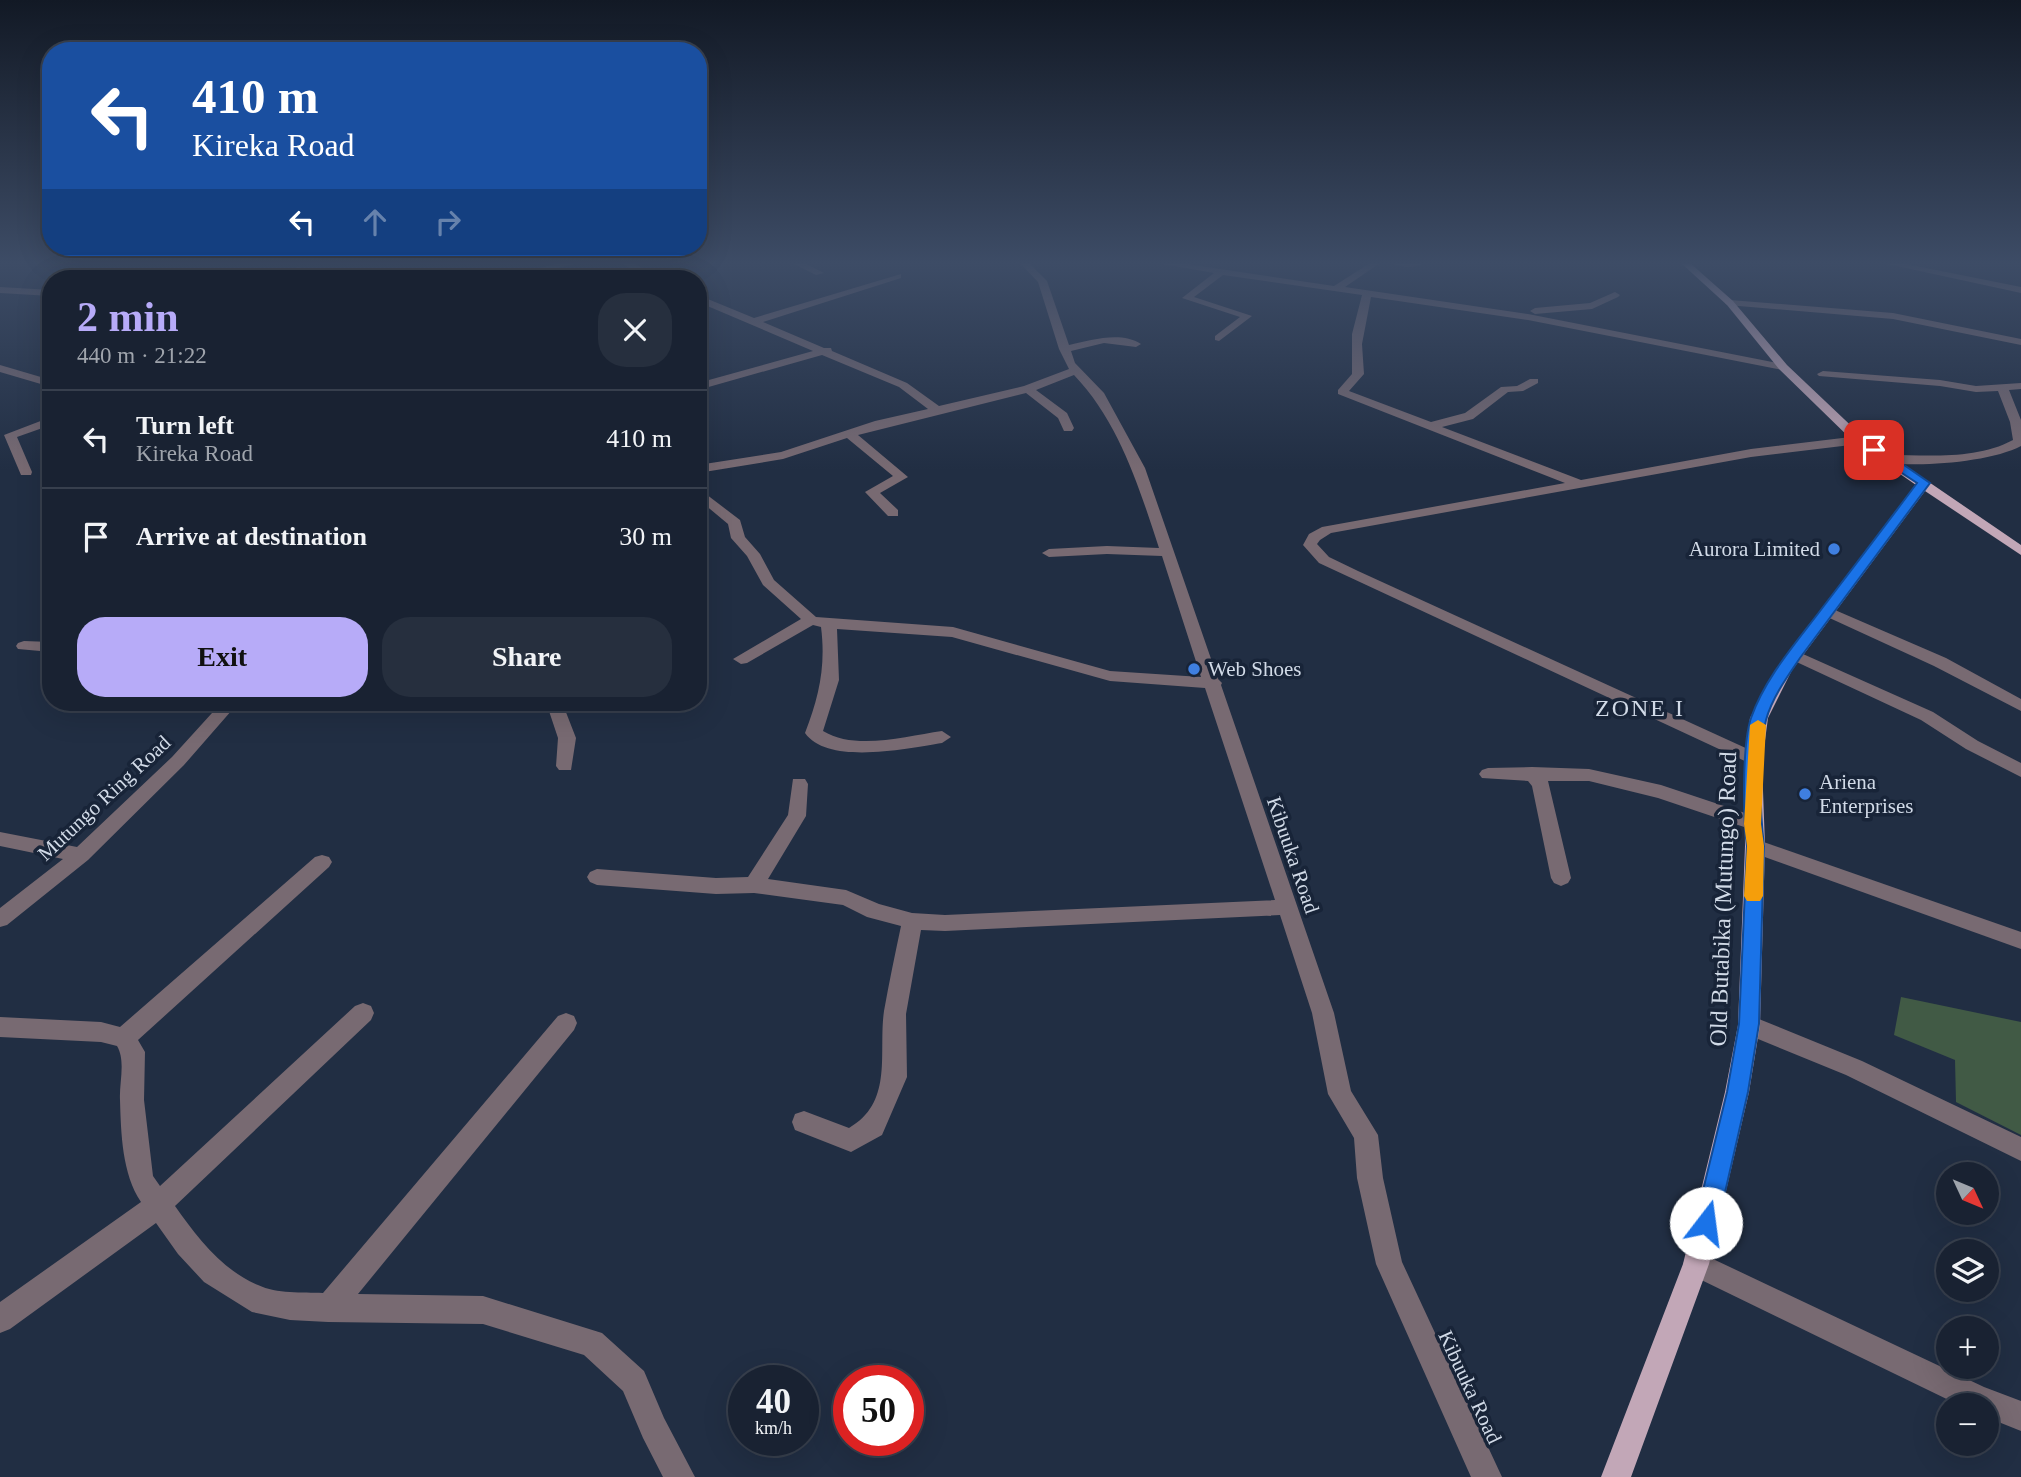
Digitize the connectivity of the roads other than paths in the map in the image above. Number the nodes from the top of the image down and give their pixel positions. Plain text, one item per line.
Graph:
1 (778, 332) edge
2 (1058, 332) edge
3 (1227, 332) edge
4 (1356, 332) edge
5 (1604, 332) edge
6 (1754, 332) edge
7 (1971, 332) edge
8 (1219, 338) dead end
9 (2021, 342) edge
10 (1136, 344) dead end
11 (1064, 349) junction
12 (827, 351) junction
13 (1783, 367) junction
14 (0, 368) edge
15 (1074, 371) junction
16 (1823, 374) dead end
17 (42, 381) edge
18 (1534, 381) dead end
19 (707, 384) edge
20 (2021, 386) edge
21 (1028, 389) junction
22 (2003, 389) junction
23 (935, 409) junction
24 (42, 424) edge
25 (1431, 426) junction
26 (1068, 428) dead end
27 (849, 434) junction
28 (1859, 440) junction
29 (2016, 450) edge
30 (1888, 459) junction
31 (707, 469) edge
32 (26, 472) dead end
33 (1924, 483) junction
34 (1581, 485) junction
35 (707, 498) edge
36 (893, 513) dead end
37 (2021, 551) edge
38 (1165, 552) junction
39 (1049, 553) dead end
40 (1828, 612) junction
41 (820, 622) junction
42 (24, 646) dead end
43 (42, 647) edge
44 (1794, 655) junction
45 (741, 659) dead end
46 (1214, 683) junction
47 (2021, 706) edge
48 (223, 711) edge
49 (557, 711) edge
50 (942, 737) dead end
51 (1755, 758) junction
52 (565, 766) dead end
53 (2021, 771) edge
54 (1532, 773) junction
55 (1488, 774) dead end
56 (800, 784) dead end
57 (1753, 824) junction
58 (0, 839) edge
59 (1755, 846) junction
60 (81, 855) junction
61 (322, 862) dead end
62 (597, 877) dead end
63 (1562, 878) dead end
64 (754, 885) junction
65 (1287, 907) junction
66 (0, 919) edge
67 (912, 921) junction
68 (2021, 941) edge
69 (363, 1013) dead end
70 (566, 1023) dead end
71 (1749, 1024) junction
72 (0, 1027) edge
73 (124, 1038) junction
74 (804, 1122) dead end
75 (2021, 1149) edge
76 (157, 1206) junction
77 (1696, 1264) junction
78 (328, 1308) junction
79 (0, 1319) edge
80 (2021, 1416) edge
81 (680, 1477) edge
82 (1487, 1477) edge
83 (1616, 1477) edge

1 - 12 street
2 - 11 street, Kibuuka Road
3 - 8 street
4 - 25 street
5 - 13 street
6 - 13 main road
7 - 9 street
10 - 11 street
11 - 15 street, Kibuuka Road
12 - 19 street
12 - 23 street
13 - 28 main road
14 - 17 street
15 - 21 street
15 - 38 street, Kibuuka Road
16 - 22 street
18 - 25 street
20 - 22 street
21 - 23 street
21 - 26 street
22 - 29 street
23 - 27 street
24 - 32 street
25 - 34 street
27 - 31 street
27 - 36 street
28 - 30 main road
28 - 34 street
29 - 30 street
30 - 33 main road
33 - 37 main road
33 - 40 main road, Old Butabika (Mutungo) Road
34 - 51 street
35 - 41 street
38 - 39 street
38 - 46 street, Kibuuka Road
40 - 44 main road, Old Butabika (Mutungo) Road
40 - 47 street
41 - 45 street
41 - 46 street
41 - 50 street
42 - 43 street
44 - 51 main road, Old Butabika (Mutungo) Road
44 - 53 street
46 - 65 street, Kibuuka Road
48 - 60 street, Mutungo Ring Road
49 - 52 street
51 - 57 main road, Old Butabika (Mutungo) Road
54 - 55 street
54 - 57 street
54 - 63 street
56 - 64 street
57 - 59 main road, Old Butabika (Mutungo) Road
58 - 60 street
59 - 68 street
59 - 71 main road, Old Butabika (Mutungo) Road
60 - 66 street, Mutungo Ring Road
61 - 73 street
62 - 64 street
64 - 67 street
65 - 67 street
65 - 82 street, Kibuuka Road
67 - 74 street
69 - 76 street
70 - 78 street
71 - 75 street
71 - 77 main road, Old Butabika (Mutungo) Road
72 - 73 street
73 - 76 street
76 - 78 street
76 - 79 street
77 - 80 street
77 - 83 main road, Old Butabika (Mutungo) Road
78 - 81 street

